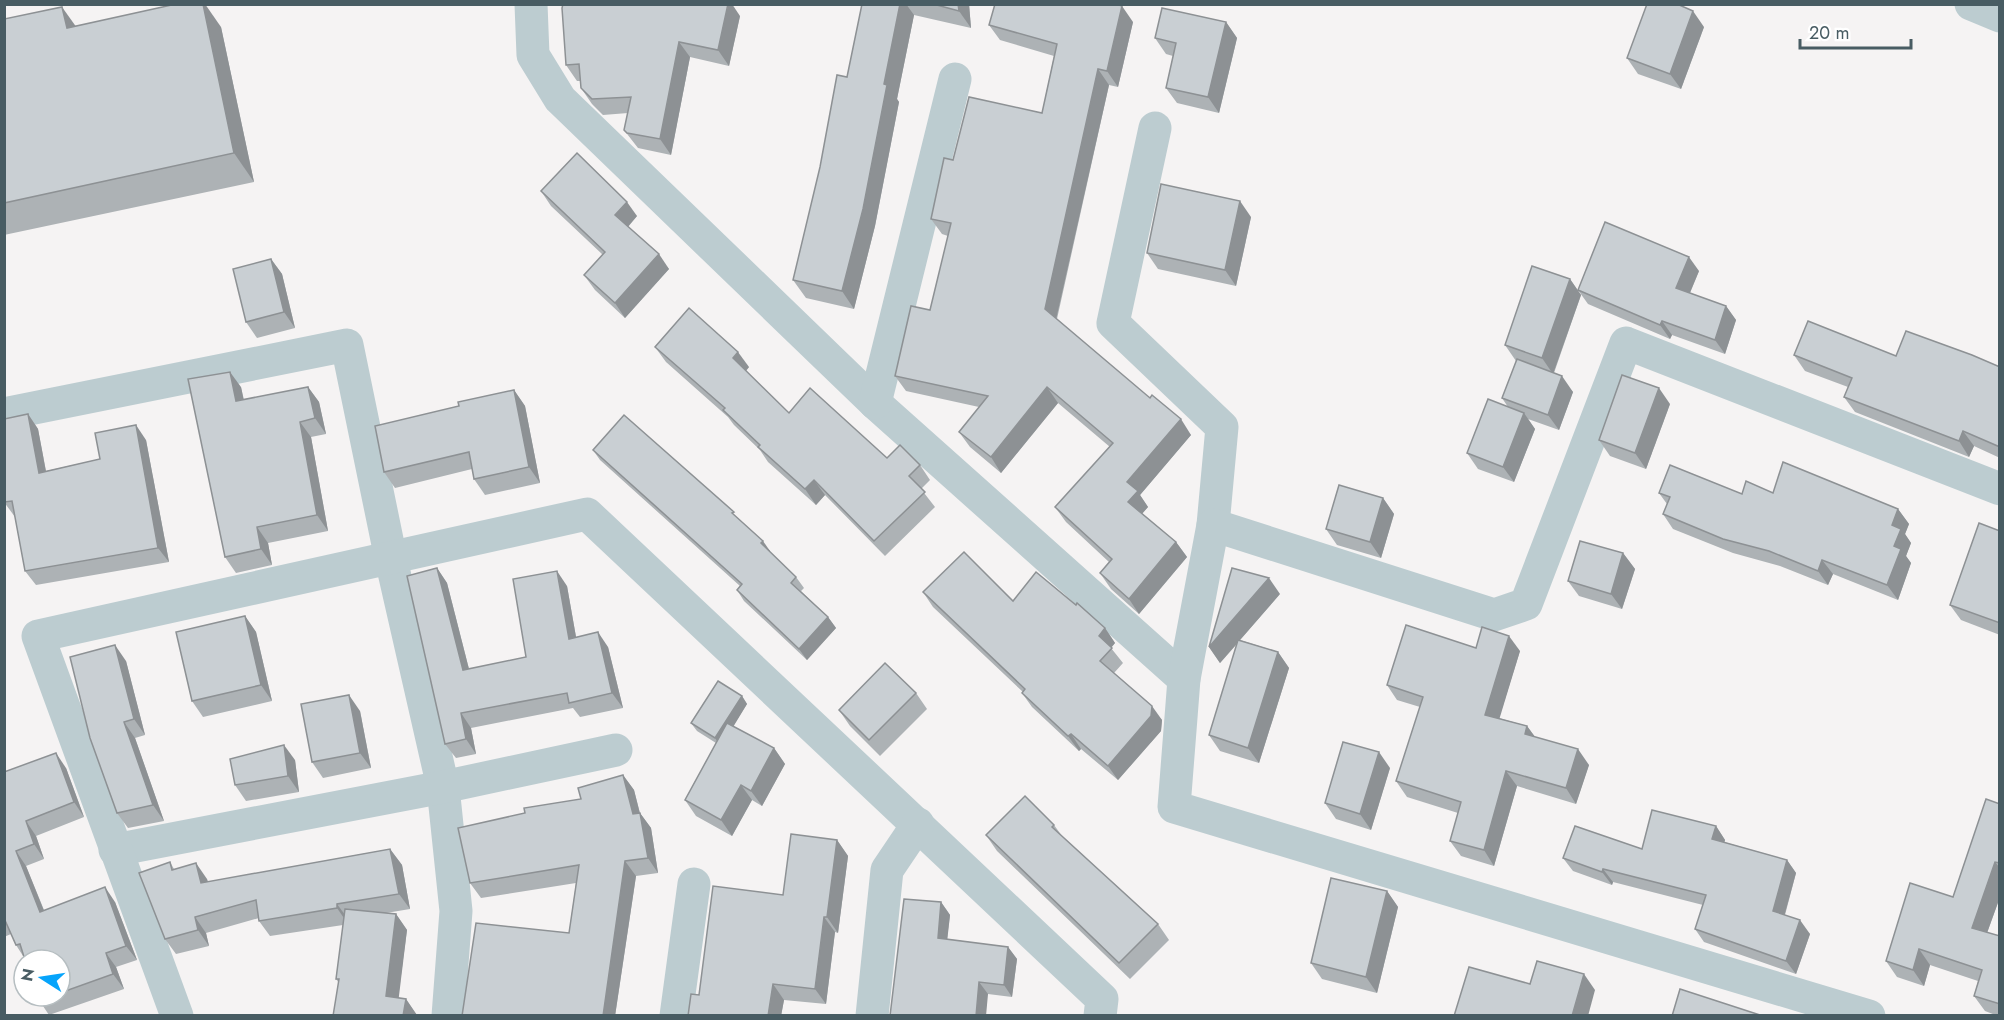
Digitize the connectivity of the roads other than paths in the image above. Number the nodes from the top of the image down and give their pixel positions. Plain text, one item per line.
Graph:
1 (531, 4) edge
2 (1971, 4) edge
3 (2000, 16) edge
4 (955, 79) dead end
5 (1155, 128) dead end
6 (875, 403) junction
7 (4, 414) edge
8 (2000, 489) edge
9 (1213, 525) junction
10 (391, 559) junction
11 (1184, 679) junction
12 (616, 750) dead end
13 (443, 787) junction
14 (918, 824) junction
15 (115, 850) junction
16 (694, 884) dead end
17 (177, 1016) edge
18 (448, 1016) edge
19 (676, 1016) edge
20 (872, 1016) edge
21 (1100, 1016) edge
22 (1869, 1016) edge

1 - 6 street
2 - 3 street
4 - 6 street
5 - 9 street
6 - 11 street
7 - 10 street
8 - 9 street
9 - 11 street
10 - 13 street
10 - 14 street
10 - 15 street
11 - 22 street
12 - 13 street
13 - 15 street
13 - 18 street
14 - 20 street
14 - 21 street
15 - 17 street
16 - 19 street

